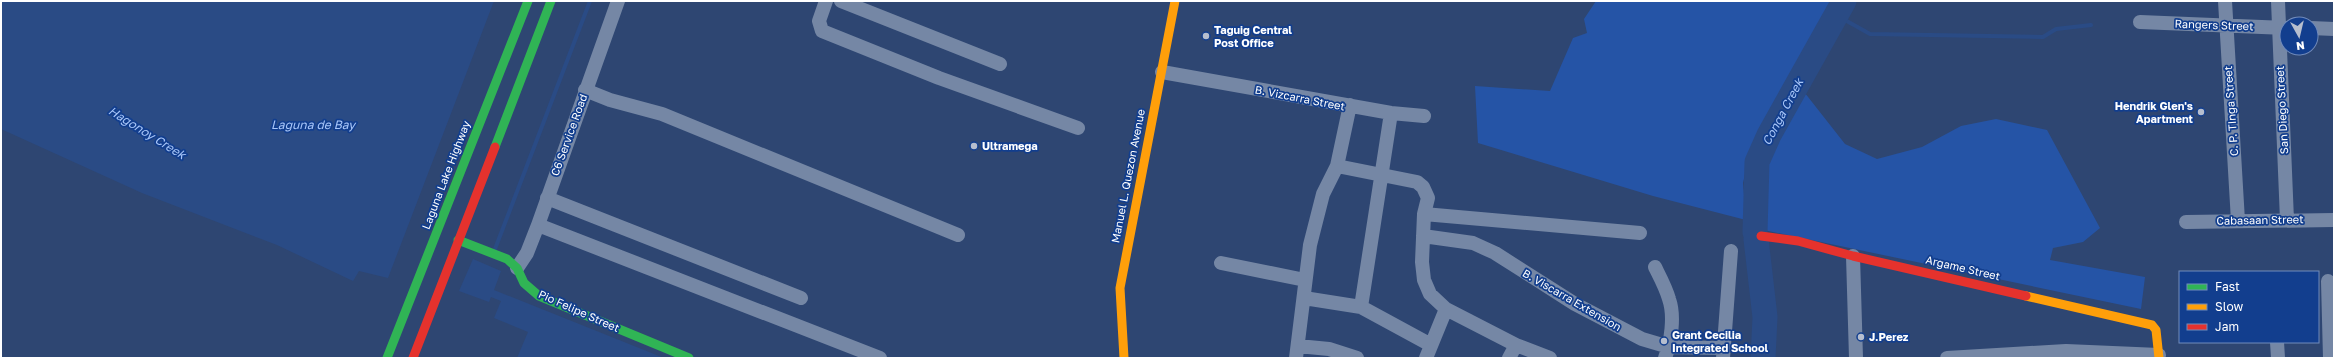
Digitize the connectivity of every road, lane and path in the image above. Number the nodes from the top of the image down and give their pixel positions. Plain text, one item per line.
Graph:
1 (528, 1) edge
2 (551, 1) edge
3 (618, 1) edge
4 (826, 1) edge
5 (841, 1) edge
6 (1175, 1) edge
7 (2225, 1) edge
8 (2278, 1) edge
9 (2280, 16) edge
10 (2140, 22) dead end
11 (2226, 26) junction
12 (2279, 28) edge
13 (2319, 28) edge
14 (2334, 29) edge
15 (2283, 56) edge
16 (1000, 64) dead end
17 (1162, 72) junction
18 (585, 90) junction
19 (1350, 106) junction
20 (1391, 113) junction
21 (1424, 116) dead end
22 (1078, 128) dead end
23 (1337, 166) junction
24 (1383, 176) junction
25 (547, 198) junction
26 (1424, 214) junction
27 (2287, 220) junction
28 (2334, 220) edge
29 (2238, 221) junction
30 (2186, 222) dead end
31 (538, 225) junction
32 (1640, 233) dead end
33 (958, 235) dead end
34 (1423, 236) junction
35 (1761, 236) dead end
36 (458, 240) junction
37 (1731, 251) dead end
38 (1853, 256) junction
39 (512, 263) junction
40 (1221, 263) dead end
41 (1655, 267) dead end
42 (1305, 280) junction
43 (2326, 281) edge
44 (801, 298) dead end
45 (1304, 298) junction
46 (1361, 307) junction
47 (1446, 309) junction
48 (2277, 343) edge
49 (1516, 345) junction
50 (1429, 351) edge
51 (1297, 352) edge
52 (1667, 353) edge
53 (1724, 353) edge
54 (2159, 356) edge
55 (1981, 357) edge
56 (387, 358) edge
57 (413, 358) edge
58 (689, 358) edge
59 (880, 358) edge
60 (1124, 358) edge
61 (1357, 358) edge
62 (1509, 358) edge
63 (1550, 358) edge
64 (1856, 358) edge
65 (1947, 358) edge
66 (2278, 358) edge
67 (2330, 358) edge

1 - 56 main road, Laguna Lake Highway
2 - 36 main road
3 - 18 street, C6 Service Road
4 - 22 street
5 - 16 street
6 - 17 main road, Manuel L. Quezon Avenue
7 - 11 street, C. P. TInga Street
8 - 9 street, San Diego Street
10 - 11 street, Rangers Street
11 - 12 street, Rangers Street
11 - 29 street, C. P. TInga Street
13 - 14 street
15 - 27 street, San Diego Street
17 - 19 street, B. Vizcarra Street
17 - 60 main road, Manuel L. Quezon Avenue
18 - 25 street, C6 Service Road
18 - 33 street
19 - 20 street
19 - 23 street, B. Vizcarra Street
20 - 21 street
20 - 24 street
23 - 24 street
23 - 42 street, B. Vizcarra Street
24 - 26 street
24 - 46 street
25 - 31 street, C6 Service Road
25 - 44 street
26 - 32 street
26 - 34 street
27 - 28 street, Cabasaan Street
27 - 29 street, Cabasaan Street
29 - 30 street, Cabasaan Street
31 - 39 street, C6 Service Road
31 - 59 street
34 - 47 street
34 - 52 street, B. Viscarra Extension
35 - 38 main road, Argame Street
36 - 39 main road
36 - 57 main road
37 - 53 street
38 - 54 main road, Argame Street
38 - 64 street
39 - 58 main road, Pio Felipe Street
40 - 42 street
41 - 52 street
42 - 45 street, B. Vizcarra Street
43 - 67 street
45 - 46 street
45 - 51 street, B. Vizcarra Street
46 - 50 street
47 - 49 street
47 - 50 street
48 - 66 street
49 - 62 street
49 - 63 street
51 - 61 street
52 - 53 street, B. Viscarra Extension
54 - 55 street
55 - 65 street

